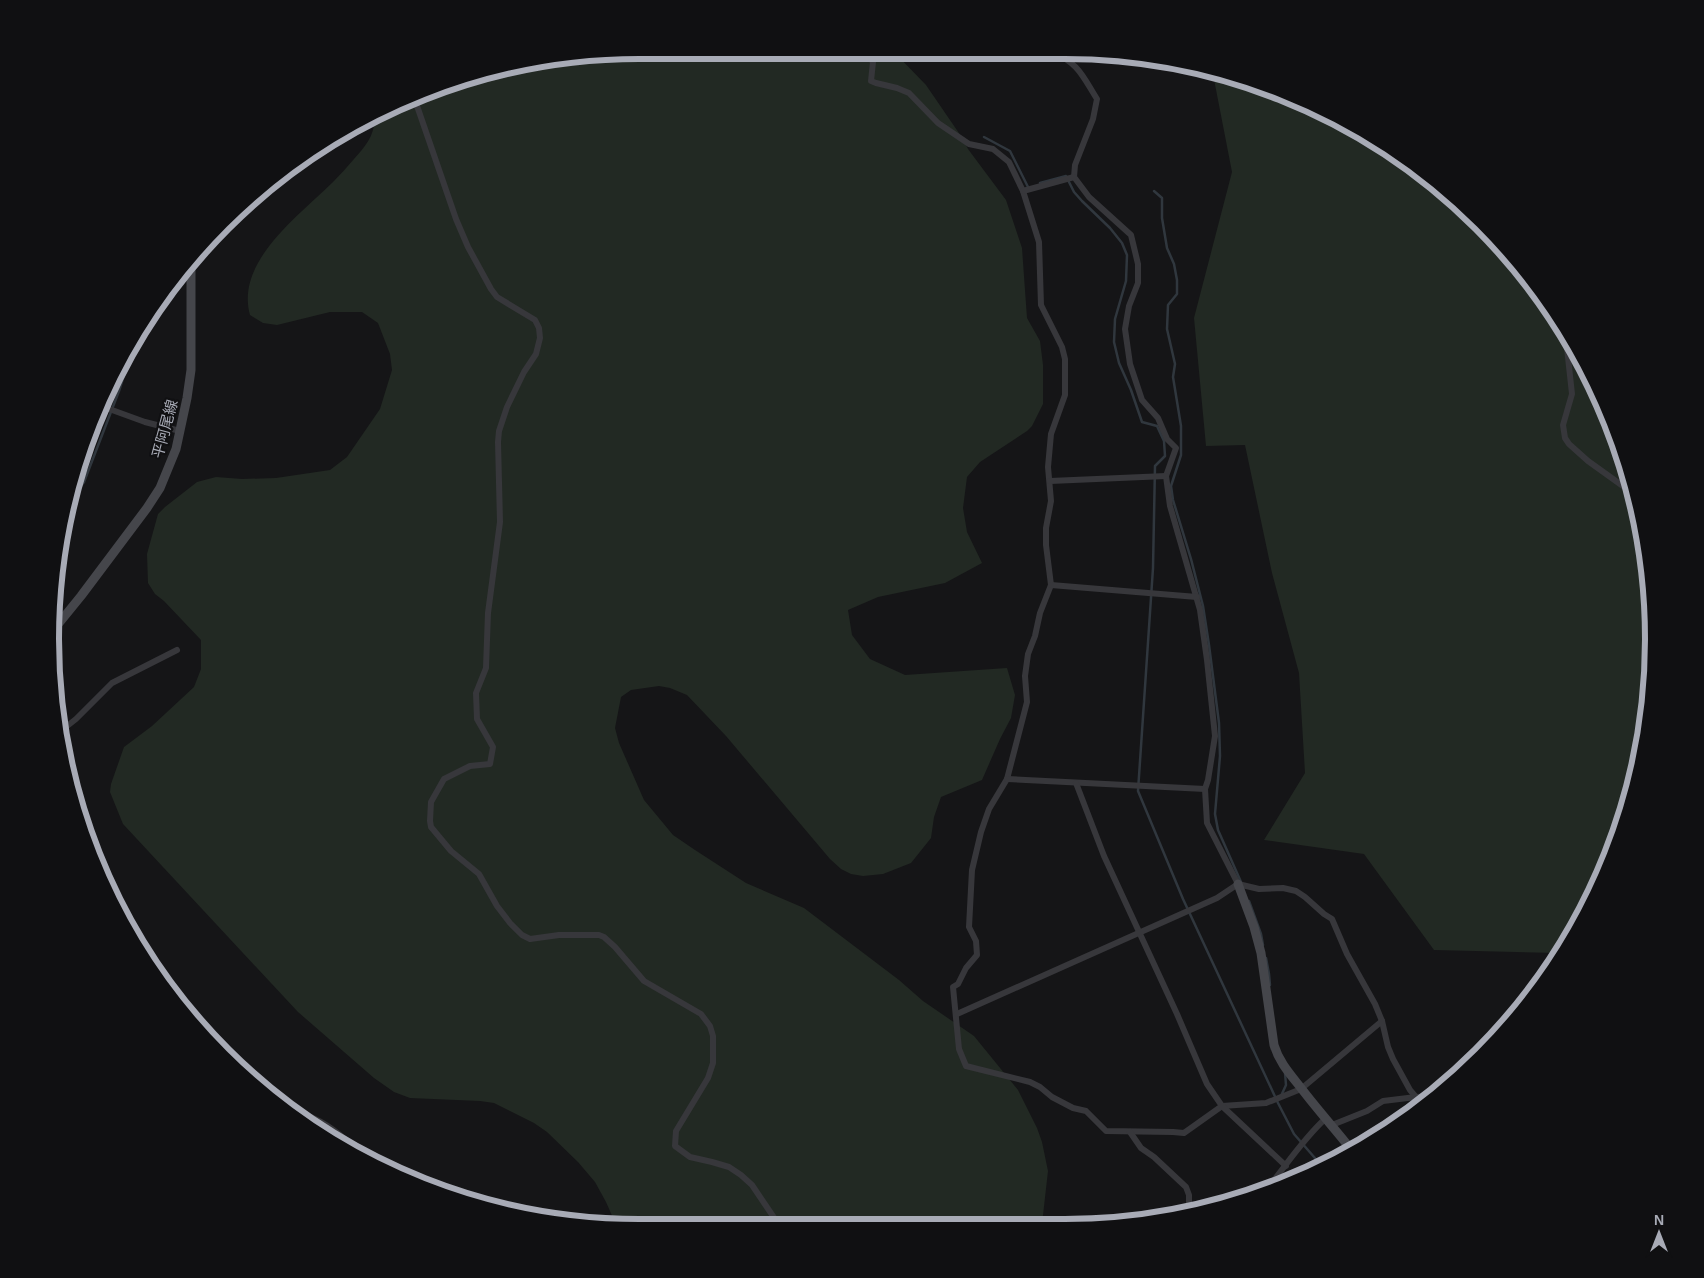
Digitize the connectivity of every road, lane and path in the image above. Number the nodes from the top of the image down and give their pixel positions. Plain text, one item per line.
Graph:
1 (871, 59) edge
2 (1068, 59) edge
3 (417, 103) edge
4 (1074, 177) junction
5 (1022, 191) junction
6 (191, 271) edge
7 (1567, 347) edge
8 (107, 408) edge
9 (180, 431) junction
10 (1166, 476) junction
11 (1050, 481) junction
12 (1624, 487) edge
13 (1051, 585) junction
14 (1197, 597) junction
15 (59, 622) edge
16 (177, 650) dead end
17 (66, 727) edge
18 (1007, 779) junction
19 (1076, 783) junction
20 (1204, 789) junction
21 (1238, 884) junction
22 (1139, 932) junction
23 (957, 1014) junction
24 (1382, 1021) junction
25 (1301, 1089) junction
26 (1416, 1097) junction
27 (1421, 1097) edge
28 (1222, 1106) junction
29 (1325, 1119) junction
30 (316, 1120) edge
31 (1332, 1126) junction
32 (1130, 1132) junction
33 (340, 1136) edge
34 (1348, 1146) edge
35 (1286, 1166) junction
36 (1275, 1180) edge
37 (1188, 1205) edge
38 (775, 1219) edge

1 - 5 street
2 - 4 street
3 - 38 street
4 - 5 street
4 - 10 street
5 - 11 street
6 - 9 main road, 平阿尾線
7 - 12 street
8 - 9 street
9 - 15 main road, 平阿尾線
10 - 11 street
10 - 14 street
11 - 13 street
13 - 14 street
13 - 18 street
14 - 20 street
16 - 17 street
18 - 19 street
18 - 23 street
19 - 20 street
19 - 22 street
20 - 21 street
21 - 22 street
21 - 24 street
21 - 25 main road
22 - 23 street
22 - 28 street
23 - 32 street
24 - 25 street
24 - 26 street
25 - 28 street
25 - 29 main road
26 - 27 street
26 - 31 street
28 - 32 street
28 - 35 street
29 - 31 main road
29 - 35 street
30 - 33 street
31 - 34 main road
32 - 37 street
35 - 36 street

